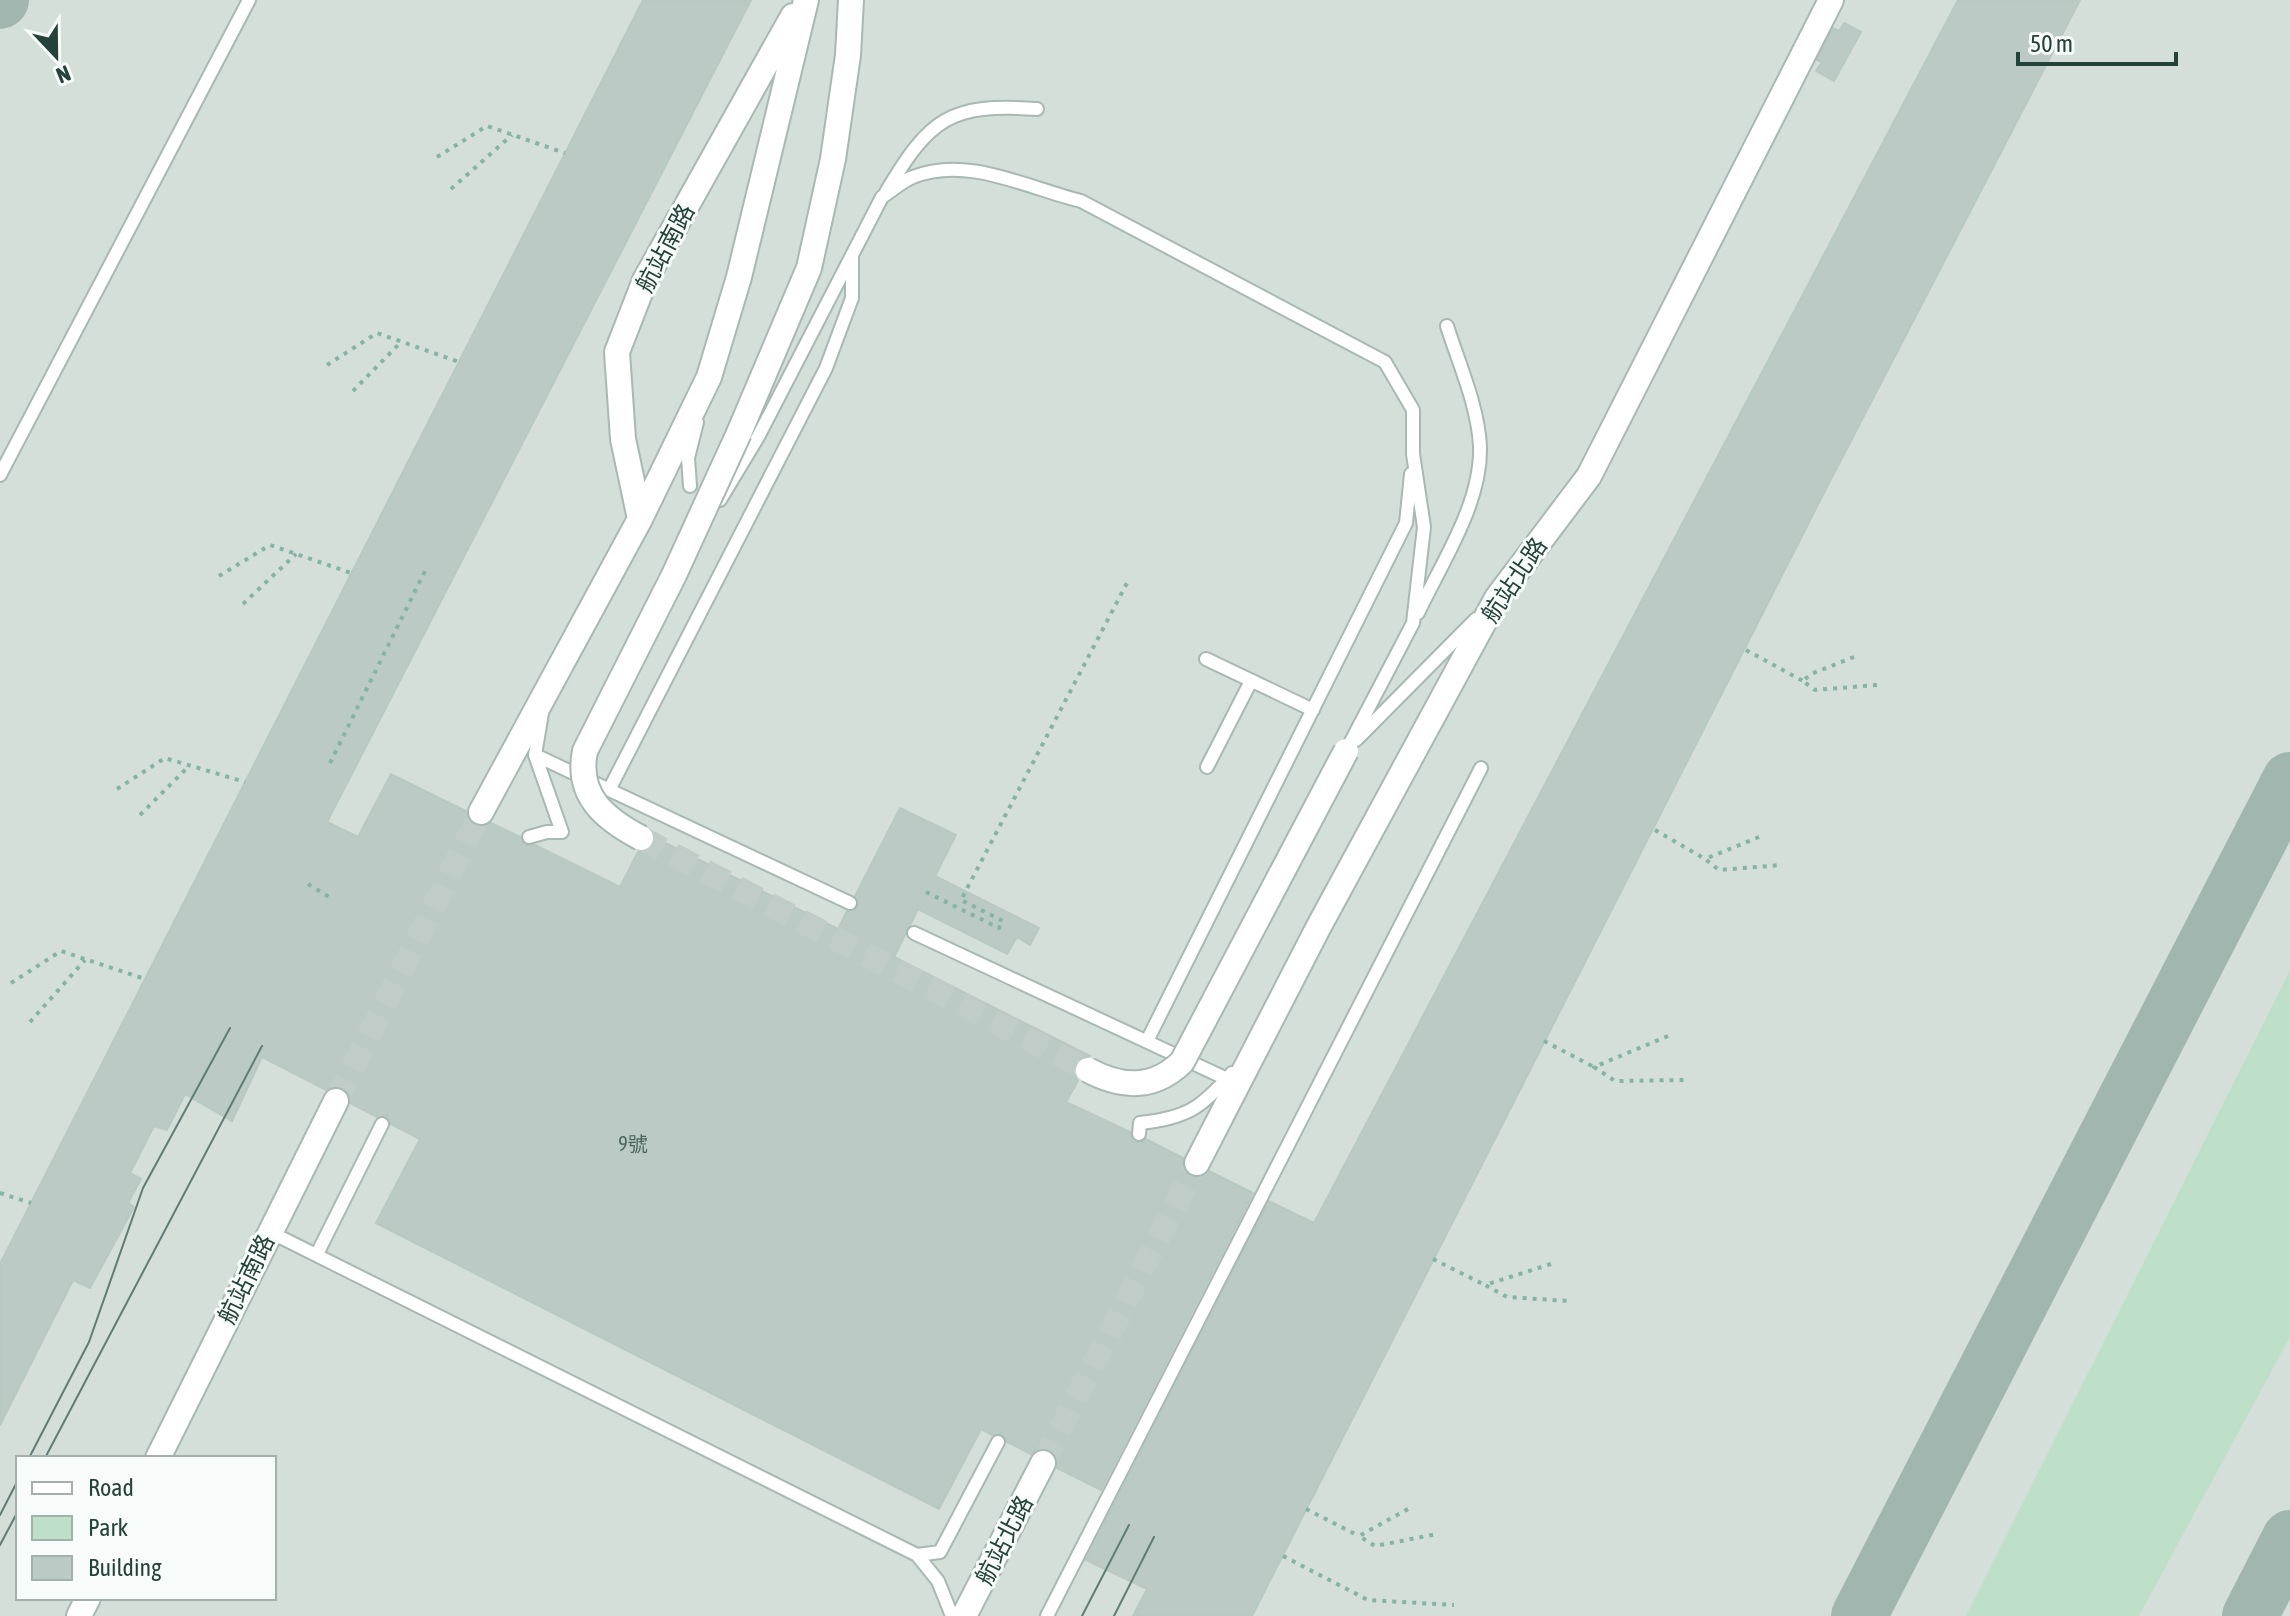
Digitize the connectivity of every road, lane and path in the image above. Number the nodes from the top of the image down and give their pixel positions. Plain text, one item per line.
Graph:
1 (249, 0) edge
2 (804, 0) edge
3 (851, 0) edge
4 (1831, 0) edge
5 (1037, 109) dead end
6 (512, 135) junction
7 (565, 153) dead end
8 (437, 157) dead end
9 (451, 189) dead end
10 (882, 197) junction
11 (852, 254) junction
12 (1447, 326) dead end
13 (401, 342) junction
14 (459, 362) dead end
15 (327, 365) dead end
16 (709, 377) junction
17 (353, 391) dead end
18 (749, 435) junction
19 (1413, 454) junction
20 (0, 475) edge
21 (690, 486) dead end
22 (640, 519) junction
23 (296, 554) junction
24 (427, 567) dead end
25 (351, 573) dead end
26 (219, 576) dead end
27 (1127, 583) dead end
28 (1497, 598) junction
29 (243, 604) dead end
30 (1413, 623) junction
31 (1746, 650) dead end
32 (1854, 657) dead end
33 (1206, 659) dead end
34 (1251, 681) junction
35 (1803, 681) junction
36 (1877, 685) dead end
37 (547, 687) junction
38 (1313, 710) junction
39 (1346, 751) junction
40 (535, 755) junction
41 (330, 763) dead end
42 (189, 766) junction
43 (1207, 767) dead end
44 (1481, 768) dead end
45 (245, 782) dead end
46 (117, 789) dead end
47 (609, 790) junction
48 (481, 812) tunnel mouth
49 (140, 815) dead end
50 (1655, 830) dead end
51 (529, 837) dead end
52 (1759, 837) dead end
53 (641, 838) tunnel mouth
54 (1705, 859) junction
55 (1781, 865) dead end
56 (308, 884) dead end
57 (926, 892) dead end
58 (329, 897) dead end
59 (850, 903) dead end
60 (914, 933) dead end
61 (85, 960) junction
62 (145, 979) dead end
63 (11, 983) dead end
64 (30, 1022) dead end
65 (1668, 1036) dead end
66 (1147, 1041) junction
67 (1544, 1041) dead end
68 (1258, 1044) junction
69 (1594, 1067) junction
70 (1088, 1070) tunnel mouth
71 (1227, 1079) junction
72 (1686, 1080) dead end
73 (336, 1101) tunnel mouth
74 (382, 1124) dead end
75 (1140, 1129) dead end
76 (1197, 1163) tunnel mouth
77 (0, 1193) edge
78 (31, 1203) dead end
79 (270, 1232) junction
80 (317, 1254) junction
81 (1433, 1259) dead end
82 (1551, 1264) dead end
83 (1485, 1285) junction
84 (1569, 1301) dead end
85 (998, 1442) dead end
86 (159, 1456) edge
87 (1043, 1463) tunnel mouth
88 (1306, 1509) dead end
89 (1408, 1509) dead end
90 (1437, 1534) dead end
91 (1359, 1536) junction
92 (917, 1555) junction
93 (1283, 1556) dead end
94 (1454, 1605) dead end
95 (952, 1616) edge
96 (964, 1616) edge
97 (1047, 1616) edge

1 - 20 lane
2 - 16 street, 航站南路
2 - 22 street, 航站南路
3 - 18 street
4 - 28 street, 航站北路
5 - 10 lane
6 - 7 path
6 - 8 path
6 - 9 path
10 - 11 lane
10 - 19 lane
11 - 18 lane
11 - 47 lane
12 - 30 lane
13 - 14 path
13 - 15 path
13 - 17 path
16 - 21 lane
16 - 22 street, 航站南路
18 - 53 street, bridge
19 - 30 lane
19 - 38 lane
22 - 37 street, 航站南路
23 - 25 path
23 - 26 path
23 - 29 path
24 - 41 path
27 - 57 path
28 - 39 lane
28 - 68 street, 航站北路
30 - 39 lane
31 - 35 path
32 - 35 path
33 - 34 lane
34 - 38 lane
34 - 43 lane
35 - 36 path
37 - 40 lane
37 - 48 street, 航站南路
38 - 66 lane
39 - 70 street, bridge
40 - 47 lane
40 - 51 lane
42 - 45 path
42 - 46 path
42 - 49 path
44 - 97 lane
47 - 59 lane
50 - 54 path
52 - 54 path
54 - 55 path
56 - 58 path
60 - 66 lane
61 - 62 path
61 - 63 path
61 - 64 path
65 - 69 path
66 - 71 lane
67 - 69 path
68 - 71 lane
68 - 76 street, 航站北路
69 - 72 path
71 - 75 lane
73 - 79 street, 航站南路
74 - 80 lane
77 - 78 path
79 - 80 lane
79 - 86 street, 航站南路
80 - 92 lane
81 - 83 path
82 - 83 path
83 - 84 path
85 - 92 lane
87 - 96 street, 航站北路
88 - 91 path
89 - 91 path
90 - 91 path
92 - 95 lane
93 - 94 path

